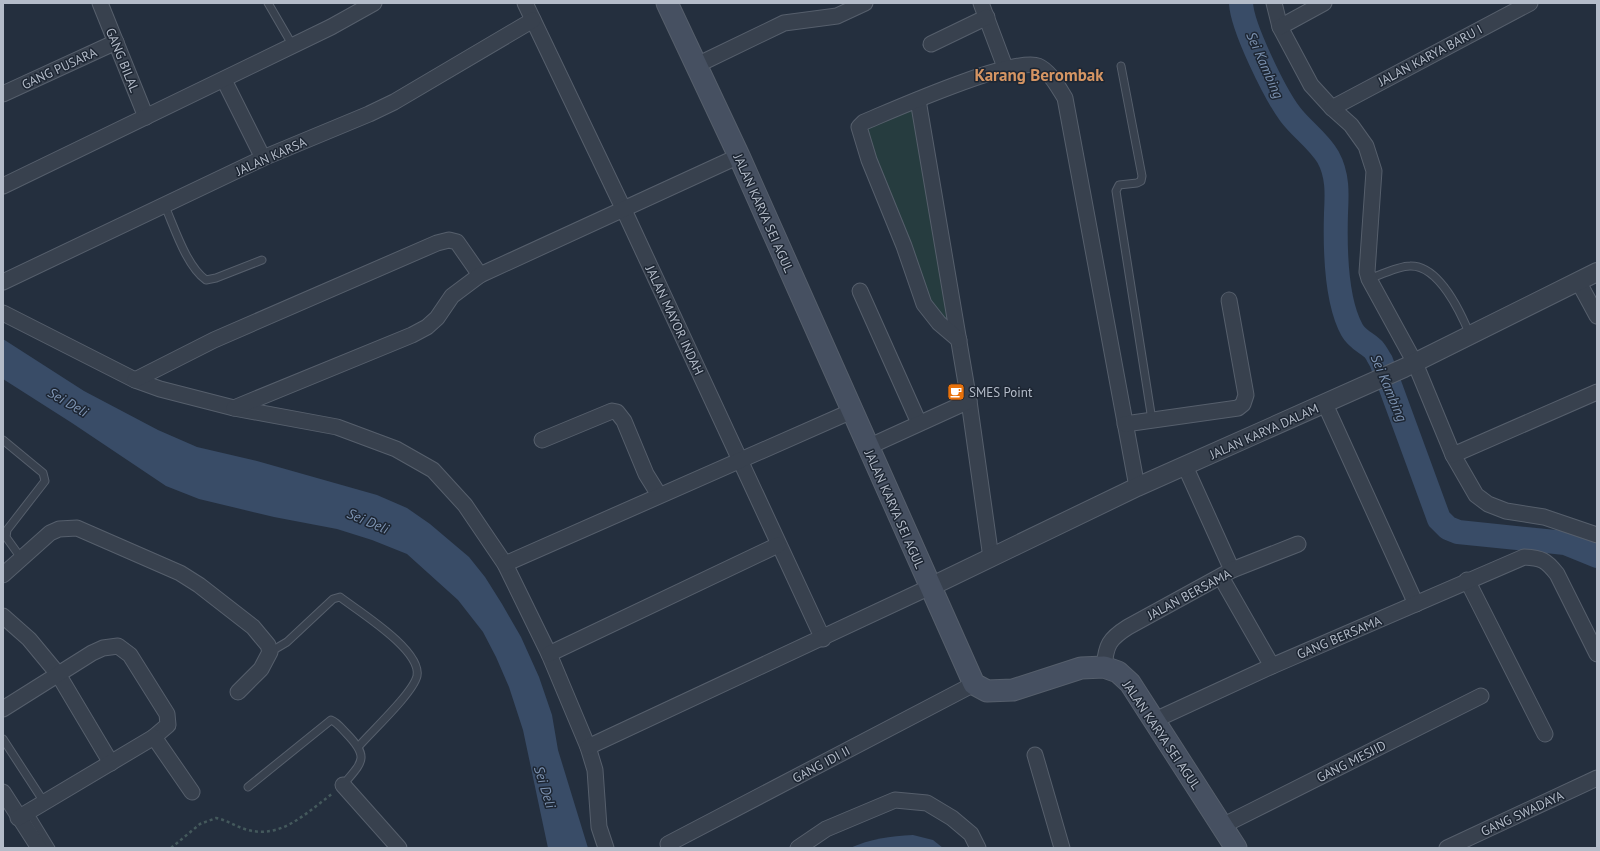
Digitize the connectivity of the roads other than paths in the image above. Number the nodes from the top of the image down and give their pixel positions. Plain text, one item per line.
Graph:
1 (100, 3) edge
2 (268, 3) edge
3 (374, 3) edge
4 (525, 3) edge
5 (667, 3) edge
6 (865, 3) edge
7 (981, 3) edge
8 (1274, 3) edge
9 (1324, 3) edge
10 (1530, 3) edge
11 (987, 18) junction
12 (533, 20) junction
13 (1280, 27) junction
14 (116, 42) junction
15 (932, 44) dead end
16 (293, 46) junction
17 (697, 65) junction
18 (1121, 66) dead end
19 (1005, 67) junction
20 (224, 80) junction
21 (3, 94) edge
22 (918, 100) junction
23 (1332, 108) junction
24 (146, 117) junction
25 (739, 156) junction
26 (263, 158) junction
27 (3, 186) edge
28 (164, 204) junction
29 (623, 208) junction
30 (262, 260) dead end
31 (1597, 272) edge
32 (480, 275) junction
33 (1369, 280) junction
34 (3, 282) edge
35 (1578, 282) junction
36 (860, 291) dead end
37 (1229, 300) dead end
38 (3, 313) edge
39 (1597, 316) edge
40 (1470, 335) junction
41 (959, 340) junction
42 (1409, 365) junction
43 (135, 380) junction
44 (1597, 392) edge
45 (969, 401) junction
46 (1325, 404) junction
47 (234, 408) junction
48 (852, 411) junction
49 (1152, 420) junction
50 (919, 423) junction
51 (1125, 424) junction
52 (3, 440) edge
53 (542, 440) dead end
54 (868, 447) junction
55 (1453, 455) junction
56 (740, 460) junction
57 (1185, 466) junction
58 (1137, 487) junction
59 (659, 495) junction
60 (1597, 535) edge
61 (1298, 544) dead end
62 (778, 545) junction
63 (21, 558) junction
64 (991, 558) junction
65 (504, 564) junction
66 (1227, 573) junction
67 (3, 576) edge
68 (1467, 580) junction
69 (930, 587) junction
70 (1416, 604) junction
71 (3, 616) edge
72 (823, 639) junction
73 (270, 652) junction
74 (549, 654) junction
75 (1597, 654) edge
76 (1272, 666) junction
77 (1104, 667) junction
78 (58, 674) junction
79 (974, 684) junction
80 (238, 692) dead end
81 (1481, 696) dead end
82 (3, 709) edge
83 (1155, 720) junction
84 (1545, 734) dead end
85 (154, 737) junction
86 (3, 739) edge
87 (359, 746) junction
88 (588, 747) junction
89 (1035, 755) dead end
90 (111, 763) junction
91 (1597, 778) edge
92 (344, 786) joint
93 (248, 787) dead end
94 (3, 792) edge
95 (192, 792) dead end
96 (44, 802) junction
97 (24, 815) junction
98 (1222, 826) junction
99 (668, 844) dead end
100 (39, 848) edge
101 (51, 848) edge
102 (399, 848) edge
103 (606, 848) edge
104 (798, 848) edge
105 (978, 848) edge
106 (1062, 848) edge
107 (1236, 848) edge
108 (1447, 848) edge

1 - 14 street, GANG BILAL
2 - 16 lane
3 - 16 street
4 - 12 street, JALAN MAYOR INDAH
5 - 17 main road, JALAN KARYA SEI AGUL
6 - 17 street
7 - 11 street
8 - 13 street
9 - 13 street
10 - 23 street, JALAN KARYA BARU I
11 - 15 street
11 - 19 street
12 - 26 street, JALAN KARSA
12 - 29 street, JALAN MAYOR INDAH
13 - 23 street
14 - 21 street, GANG PUSARA
14 - 24 street, GANG BILAL
16 - 20 street
17 - 25 main road, JALAN KARYA SEI AGUL
18 - 49 lane
19 - 22 street
19 - 51 street
20 - 24 street
20 - 26 street
22 - 41 street
22 - 41 street
23 - 33 street
24 - 27 street
25 - 29 street
25 - 48 main road, JALAN KARYA SEI AGUL
26 - 28 street, JALAN KARSA
28 - 30 lane
28 - 34 street, JALAN KARSA
29 - 32 street
29 - 56 street, JALAN MAYOR INDAH
31 - 35 street, JALAN KARYA DALAM
32 - 43 street
32 - 47 street
33 - 40 lane
33 - 42 street
35 - 39 street
35 - 40 street, JALAN KARYA DALAM
36 - 50 street
37 - 49 street
38 - 43 street
40 - 42 street, JALAN KARYA DALAM
41 - 45 street
42 - 46 street, JALAN KARYA DALAM
42 - 55 street
43 - 47 street
44 - 55 street
45 - 50 street
45 - 64 street
46 - 57 street, JALAN KARYA DALAM
46 - 70 street
47 - 65 street
48 - 54 main road, JALAN KARYA SEI AGUL
48 - 56 street
49 - 51 street
50 - 54 street
51 - 58 street
52 - 63 lane
53 - 59 street
54 - 69 main road, JALAN KARYA SEI AGUL
55 - 60 street
56 - 59 street
56 - 62 street, JALAN MAYOR INDAH
57 - 58 street, JALAN KARYA DALAM
57 - 66 street
58 - 64 street, JALAN KARYA DALAM
59 - 65 street
61 - 66 street, JALAN BERSAMA
62 - 72 street, JALAN MAYOR INDAH
62 - 74 street
63 - 67 street
63 - 73 street
64 - 69 street, JALAN KARYA DALAM
65 - 74 street
66 - 76 street
66 - 77 street, JALAN BERSAMA
68 - 70 street, GANG BERSAMA
68 - 75 street, GANG BERSAMA
68 - 84 street
69 - 72 street
69 - 79 main road, JALAN KARYA SEI AGUL
70 - 76 street, GANG BERSAMA
71 - 78 street
72 - 88 street
73 - 80 street
73 - 87 lane
74 - 88 street
76 - 83 street, GANG BERSAMA
77 - 79 main road, JALAN KARYA SEI AGUL
77 - 83 main road, JALAN KARYA SEI AGUL
78 - 82 street
78 - 85 street
78 - 90 street
79 - 99 street, GANG IDI II
81 - 98 street, GANG MESJID
83 - 98 main road, JALAN KARYA SEI AGUL
85 - 90 street
85 - 95 street
86 - 96 lane
87 - 92 lane
87 - 93 lane
88 - 103 street
89 - 106 street
90 - 96 street
91 - 108 street, GANG SWADAYA
92 - 102 street
94 - 97 street
96 - 97 street
97 - 100 street
97 - 101 lane
98 - 107 main road, JALAN KARYA SEI AGUL
104 - 105 street

